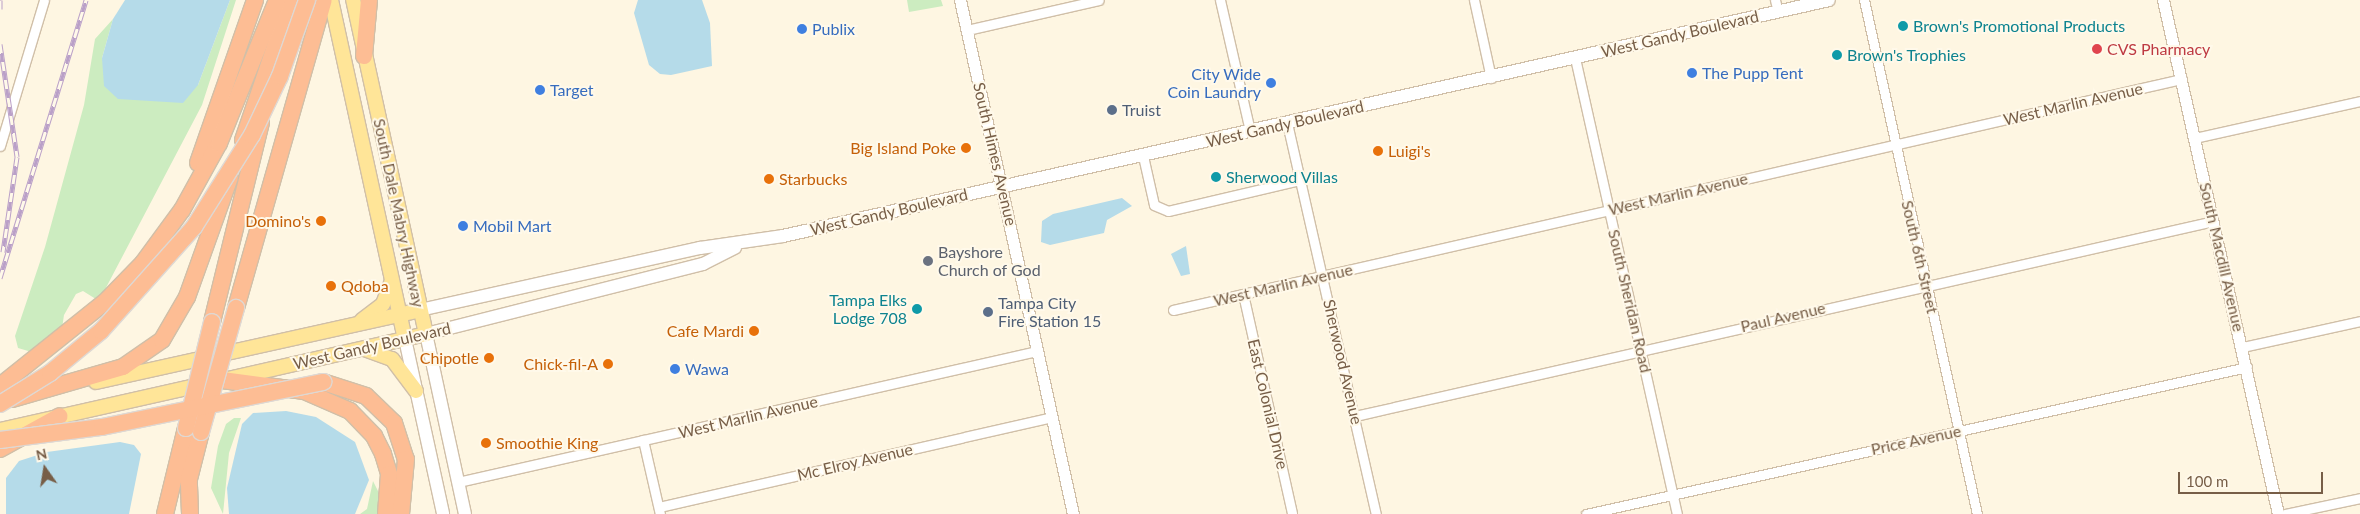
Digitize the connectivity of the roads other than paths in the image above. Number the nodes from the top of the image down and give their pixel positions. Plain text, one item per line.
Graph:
1 (44, 0) edge
2 (255, 0) edge
3 (277, 0) edge
4 (291, 0) edge
5 (307, 0) edge
6 (324, 0) edge
7 (331, 0) edge
8 (352, 0) edge
9 (369, 0) edge
10 (960, 0) edge
11 (1099, 0) edge
12 (1220, 0) edge
13 (1474, 0) edge
14 (1829, 0) edge
15 (1864, 0) edge
16 (2164, 0) edge
17 (1776, 6) edge
18 (967, 30) junction
19 (364, 56) junction
20 (1575, 58) junction
21 (1491, 78) junction
22 (2182, 79) junction
23 (2360, 101) edge
24 (1287, 123) junction
25 (1250, 132) junction
26 (2195, 138) junction
27 (1894, 145) junction
28 (0, 146) edge
29 (1143, 156) junction
30 (1300, 180) junction
31 (1004, 187) junction
32 (1609, 210) junction
33 (2213, 221) junction
34 (169, 227) junction
35 (740, 245) junction
36 (1323, 276) junction
37 (392, 280) junction
38 (1926, 285) junction
39 (1243, 294) junction
40 (420, 310) junction
41 (1174, 310) dead end
42 (400, 315) junction
43 (2360, 321) edge
44 (350, 326) junction
45 (426, 334) junction
46 (405, 339) junction
47 (2243, 347) junction
48 (361, 349) junction
49 (1641, 349) junction
50 (1038, 351) junction
51 (2247, 368) junction
52 (222, 380) junction
53 (0, 386) edge
54 (416, 391) junction
55 (0, 403) edge
56 (60, 416) junction
57 (1355, 416) junction
58 (1052, 417) junction
59 (0, 430) edge
60 (194, 430) junction
61 (1958, 431) junction
62 (0, 440) edge
63 (642, 440) junction
64 (0, 449) edge
65 (458, 482) junction
66 (1672, 494) junction
67 (2360, 498) edge
68 (660, 510) edge
69 (165, 514) edge
70 (190, 514) edge
71 (386, 514) edge
72 (401, 514) edge
73 (443, 514) edge
74 (465, 514) edge
75 (1073, 514) edge
76 (1292, 514) edge
77 (1376, 514) edge
78 (1586, 514) edge
79 (1677, 514) edge
80 (1977, 514) edge
81 (2278, 514) edge
82 (2285, 514) edge

1 - 28 street
2 - 34 highway
3 - 34 highway
4 - 55 highway
4 - 60 highway, bridge
5 - 55 highway, bridge
6 - 60 highway, bridge
7 - 37 main road, South Dale Mabry Highway
8 - 19 main road, South Dale Mabry Highway
9 - 19 highway
10 - 18 street, South Himes Avenue
11 - 18 street
12 - 25 street
13 - 21 street
14 - 17 main road, West Gandy Boulevard
15 - 27 street, South 6th Street
16 - 22 street, South Macdill Avenue
17 - 20 main road, West Gandy Boulevard
18 - 31 street, South Himes Avenue
19 - 40 main road, South Dale Mabry Highway
20 - 21 main road, West Gandy Boulevard
20 - 32 street, South Sheridan Road
21 - 24 main road, West Gandy Boulevard
22 - 26 street, South Macdill Avenue
22 - 27 street, West Marlin Avenue
23 - 26 street
24 - 25 main road, West Gandy Boulevard
24 - 30 street, Sherwood Avenue
25 - 29 main road, West Gandy Boulevard
26 - 33 street, South Macdill Avenue
27 - 32 street, West Marlin Avenue
27 - 38 street, South 6th Street
29 - 30 street
29 - 31 main road, West Gandy Boulevard
30 - 36 street, Sherwood Avenue
31 - 35 main road, West Gandy Boulevard
31 - 50 street, South Himes Avenue
32 - 36 street, West Marlin Avenue
32 - 49 street, South Sheridan Road
33 - 38 street, Paul Avenue
33 - 47 street, South Macdill Avenue
34 - 53 highway
35 - 40 main road, West Gandy Boulevard
35 - 45 main road, West Gandy Boulevard
36 - 39 street, West Marlin Avenue
36 - 57 street, Sherwood Avenue
37 - 42 main road, South Dale Mabry Highway
37 - 44 main road
38 - 49 street, Paul Avenue
38 - 61 street, South 6th Street
39 - 41 street, West Marlin Avenue
39 - 76 street, East Colonial Drive
40 - 42 main road, West Gandy Boulevard
40 - 45 main road, South Dale Mabry Highway
42 - 44 main road, West Gandy Boulevard
42 - 46 main road, South Dale Mabry Highway
43 - 47 street
44 - 55 main road, West Gandy Boulevard
45 - 46 main road, West Gandy Boulevard
45 - 65 main road, South Dale Mabry Highway
46 - 48 main road, West Gandy Boulevard
46 - 54 main road
47 - 51 street, South Macdill Avenue
48 - 52 main road, West Gandy Boulevard
48 - 54 main road
49 - 57 street, Paul Avenue
49 - 66 street, South Sheridan Road
50 - 58 street, South Himes Avenue
50 - 63 street, West Marlin Avenue
51 - 61 street, Price Avenue
51 - 81 street, South Macdill Avenue
52 - 56 main road, West Gandy Boulevard
52 - 71 highway
54 - 73 main road
56 - 59 main road, West Gandy Boulevard
56 - 64 highway
57 - 77 street, Sherwood Avenue
58 - 68 street, Mc Elroy Avenue
58 - 75 street, South Himes Avenue
60 - 69 highway
60 - 70 highway
61 - 66 street, Price Avenue
61 - 80 street, South 6th Street
62 - 72 highway, bridge
63 - 65 street, West Marlin Avenue
63 - 68 street
65 - 74 main road, South Dale Mabry Highway
66 - 78 street, Price Avenue
66 - 79 street, South Sheridan Road
67 - 82 street

